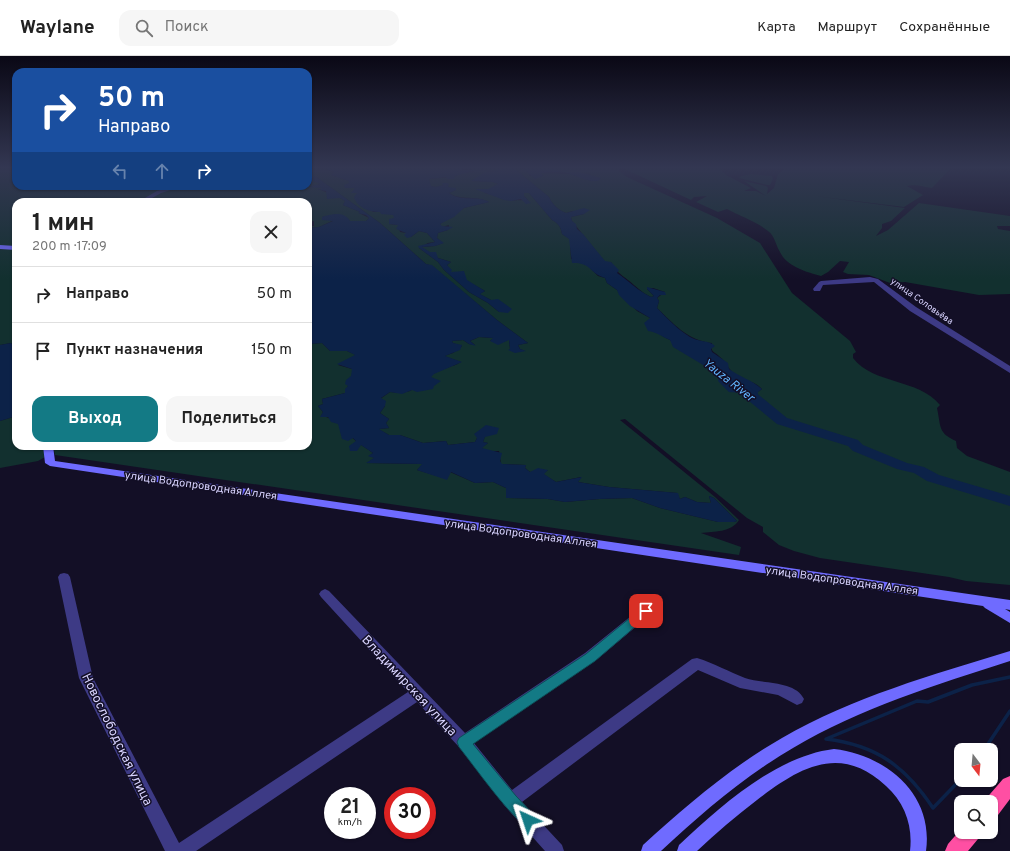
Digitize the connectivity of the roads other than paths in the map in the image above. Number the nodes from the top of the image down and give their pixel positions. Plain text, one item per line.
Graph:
1 (0, 247) edge
2 (12, 248) edge
3 (816, 289) dead end
4 (1010, 370) edge
5 (48, 450) edge
6 (64, 577) dead end
7 (324, 594) dead end
8 (976, 600) junction
9 (1010, 605) edge
10 (646, 611) dead end
11 (1010, 618) edge
12 (1010, 656) edge
13 (417, 694) junction
14 (797, 699) dead end
15 (464, 742) junction
16 (1010, 785) edge
17 (998, 800) edge
18 (511, 801) junction
19 (965, 839) edge
20 (174, 851) edge
21 (181, 851) edge
22 (556, 851) edge
23 (649, 851) edge
24 (685, 851) edge
25 (918, 851) edge
26 (954, 851) edge

1 - 2 street
3 - 4 street, улица Соловьёва
5 - 8 street, улица Водопроводная Аллея
6 - 20 street, Новослободская улица
7 - 13 street, Владимирская улица
8 - 9 street, улица Водопроводная Аллея
8 - 11 street
10 - 15 street
12 - 23 street
13 - 15 street, Владимирская улица
13 - 21 street
14 - 18 street
15 - 18 street, Владимирская улица
16 - 17 highway
18 - 22 street, Владимирская улица
19 - 26 highway
24 - 25 street

